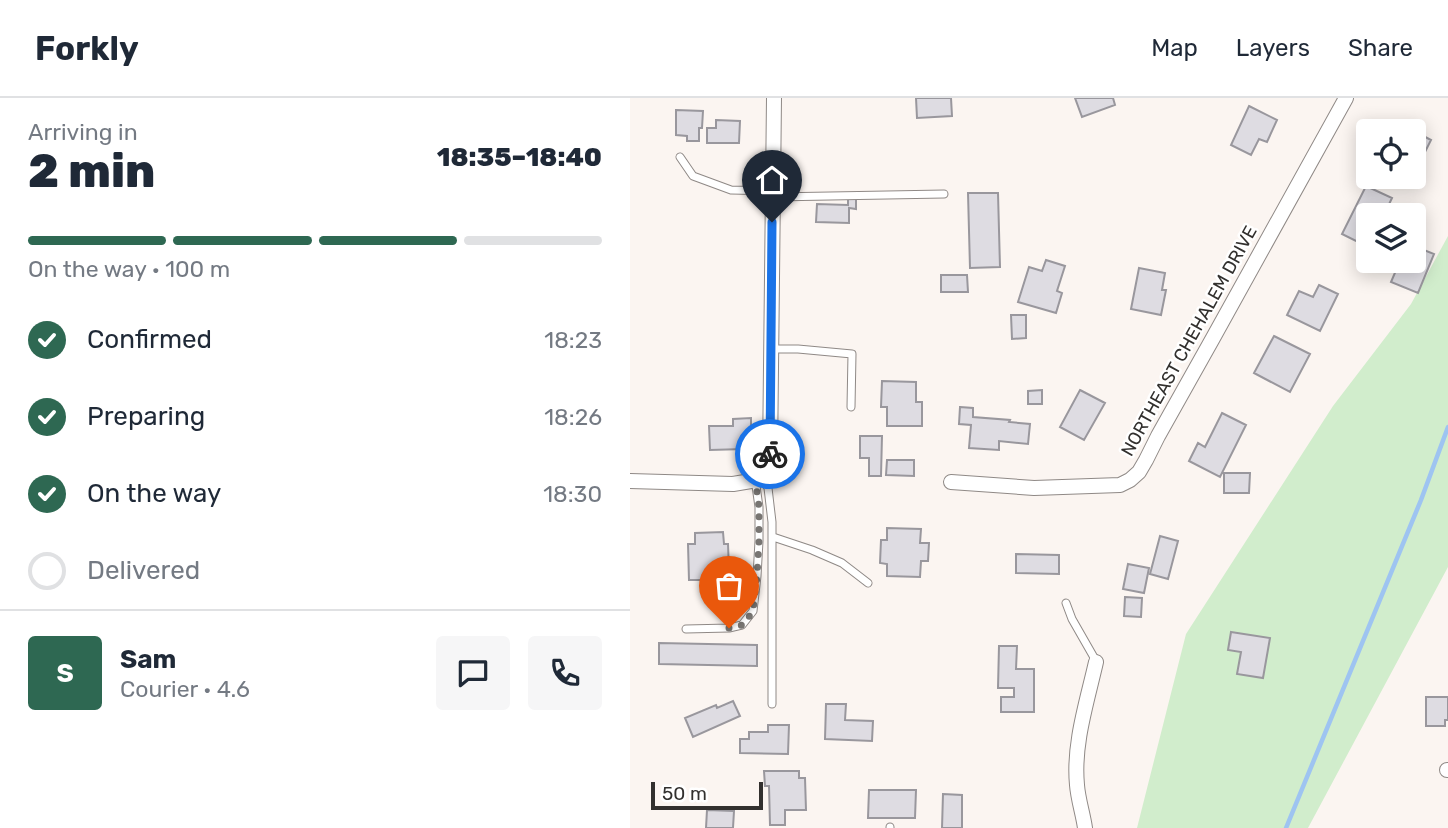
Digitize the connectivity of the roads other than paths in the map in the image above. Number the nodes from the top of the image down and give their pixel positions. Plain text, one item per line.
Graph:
1 (774, 98) edge
2 (1346, 98) edge
3 (680, 157) dead end
4 (773, 194) junction
5 (944, 194) dead end
6 (771, 349) junction
7 (851, 407) dead end
8 (758, 476) junction
9 (630, 481) edge
10 (951, 482) dead end
11 (773, 537) junction
12 (868, 583) dead end
13 (1066, 603) dead end
14 (686, 629) dead end
15 (1096, 662) joint
16 (772, 704) dead end
17 (1086, 828) edge

1 - 4 street
2 - 10 street, NORTHEAST CHEHALEM DRIVE
3 - 4 lane
4 - 5 lane
4 - 6 street
6 - 7 lane
6 - 8 street
8 - 9 street
8 - 11 lane
8 - 14 lane
11 - 12 lane
11 - 16 lane
13 - 15 lane
15 - 17 street

